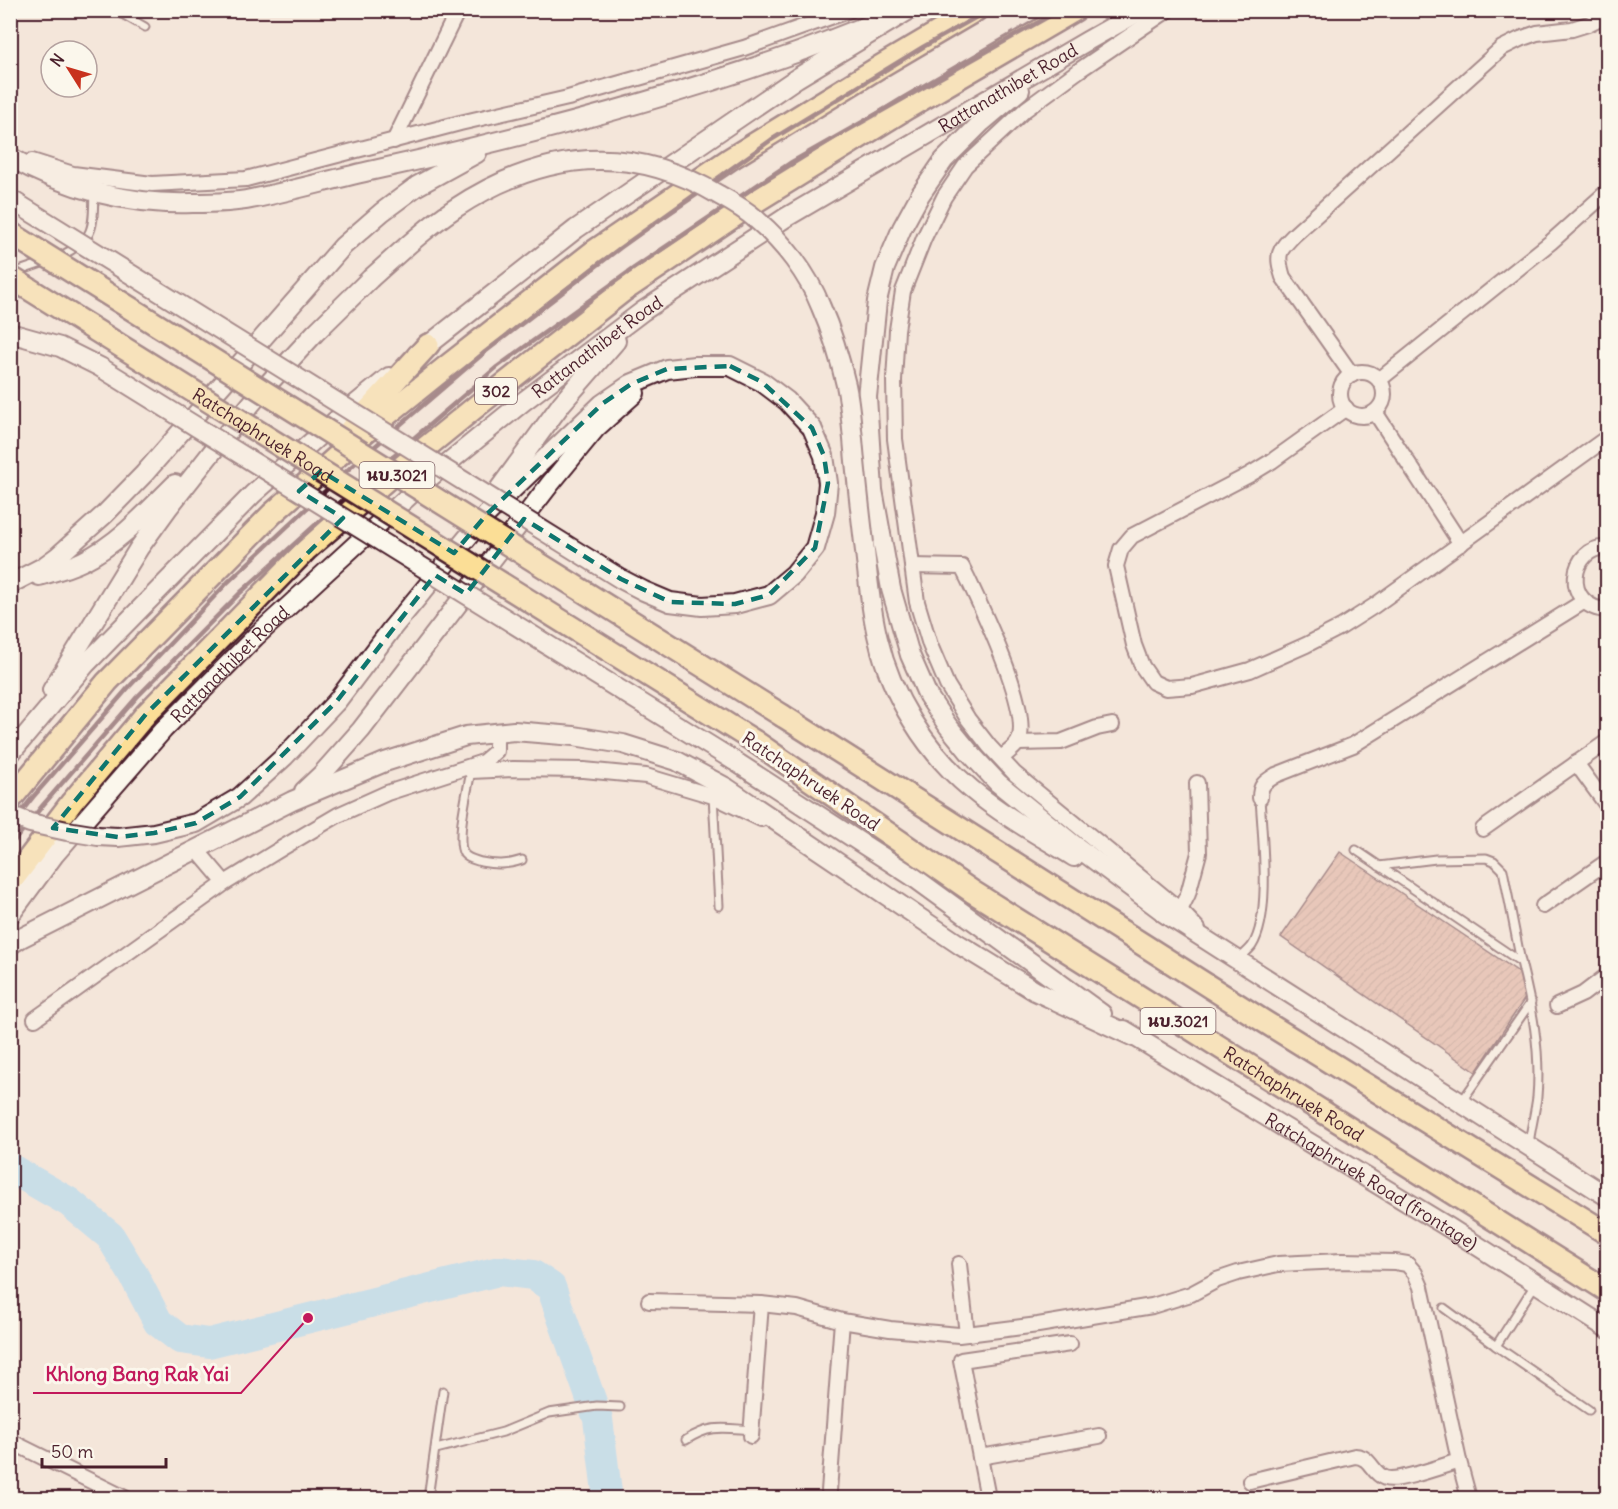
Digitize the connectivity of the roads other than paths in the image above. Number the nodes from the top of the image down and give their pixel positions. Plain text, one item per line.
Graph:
1 (115, 10) edge
2 (458, 10) edge
3 (850, 10) edge
4 (905, 10) edge
5 (909, 10) edge
6 (976, 10) edge
7 (1076, 10) edge
8 (1142, 10) edge
9 (1168, 10) edge
10 (1608, 14) edge
11 (144, 27) dead end
12 (1087, 41) junction
13 (394, 141) junction
14 (500, 141) junction
15 (10, 152) edge
16 (10, 157) edge
17 (1608, 191) edge
18 (94, 192) junction
19 (10, 199) edge
20 (10, 233) edge
21 (10, 275) edge
22 (644, 311) junction
23 (10, 333) edge
24 (428, 345) junction
25 (667, 369) junction
26 (1352, 375) junction
27 (1379, 380) junction
28 (1346, 408) junction
29 (1375, 412) junction
30 (235, 423) junction
31 (1608, 437) edge
32 (272, 514) junction
33 (1461, 544) junction
34 (1608, 548) edge
35 (443, 565) junction
36 (912, 566) junction
37 (11, 584) edge
38 (1583, 602) junction
39 (1608, 610) edge
40 (1112, 725) dead end
41 (496, 733) junction
42 (24, 738) junction
43 (1608, 741) edge
44 (1018, 742) junction
45 (10, 754) edge
46 (1001, 758) junction
47 (1576, 763) junction
48 (471, 771) junction
49 (456, 772) junction
50 (1197, 783) dead end
51 (713, 796) junction
52 (1260, 798) joint
53 (10, 800) edge
54 (292, 801) junction
55 (1608, 807) edge
56 (10, 815) edge
57 (1483, 829) dead end
58 (819, 849) junction
59 (196, 850) junction
60 (1356, 850) dead end
61 (522, 860) dead end
62 (1608, 861) edge
63 (1379, 866) junction
64 (10, 883) edge
65 (225, 883) junction
66 (719, 906) dead end
67 (1543, 906) dead end
68 (1176, 914) junction
69 (10, 915) edge
70 (10, 945) edge
71 (1238, 961) junction
72 (1521, 962) junction
73 (1608, 975) edge
74 (1608, 991) edge
75 (1583, 994) junction
76 (1531, 1002) junction
77 (1557, 1006) dead end
78 (35, 1019) dead end
79 (1134, 1037) junction
80 (1460, 1103) junction
81 (1528, 1146) junction
82 (1608, 1197) edge
83 (1608, 1234) edge
84 (959, 1264) dead end
85 (1536, 1283) junction
86 (1608, 1292) edge
87 (649, 1301) dead end
88 (761, 1304) junction
89 (1444, 1308) dead end
90 (842, 1321) junction
91 (1608, 1329) edge
92 (963, 1334) junction
93 (1070, 1344) dead end
94 (1496, 1346) junction
95 (962, 1360) junction
96 (444, 1391) dead end
97 (620, 1407) dead end
98 (1589, 1410) dead end
99 (751, 1433) joint
100 (1099, 1436) dead end
101 (686, 1440) dead end
102 (10, 1441) edge
103 (436, 1449) junction
104 (980, 1457) junction
105 (1459, 1461) junction
106 (1250, 1481) dead end
107 (829, 1491) dead end
108 (125, 1498) edge
109 (428, 1498) edge
110 (988, 1498) edge
111 (1469, 1498) edge

1 - 11 lane
2 - 13 street
3 - 13 street
4 - 14 main road
5 - 24 main road
6 - 32 main road, 302
7 - 64 main road, Rattanathibet Road / 302
8 - 12 main road, Rattanathibet Road / 302
9 - 36 street
10 - 26 street
12 - 22 main road, Rattanathibet Road / 302
12 - 68 main road
13 - 15 street
14 - 18 main road
14 - 37 main road
16 - 18 main road
17 - 27 street
18 - 21 lane
19 - 25 main road, bridge
20 - 83 main road, Ratchaphruek Road / นบ.3021, bridge
21 - 86 main road, Ratchaphruek Road / นบ.3021, bridge
22 - 35 main road
22 - 69 main road, Rattanathibet Road / 302
23 - 79 main road, bridge
24 - 32 main road
24 - 42 main road
25 - 35 main road
25 - 54 main road
26 - 27 street
26 - 28 street
27 - 29 street
28 - 29 street
28 - 33 street
29 - 33 street
30 - 37 main road
30 - 42 main road
30 - 68 main road, bridge
31 - 33 street
32 - 53 main road, 302
34 - 38 street
35 - 56 main road, bridge
36 - 44 street
36 - 46 street
38 - 39 street
38 - 52 street
40 - 44 street
41 - 49 street
41 - 54 main road
41 - 58 main road
42 - 45 main road
43 - 47 street
44 - 46 street
46 - 68 street
47 - 55 street
47 - 57 street
48 - 49 street
48 - 51 street
48 - 61 lane
49 - 65 street
50 - 68 street
51 - 58 street
51 - 66 lane
52 - 71 lane
54 - 59 main road
58 - 79 main road
59 - 65 street
59 - 70 main road
60 - 63 lane
62 - 67 street
63 - 72 lane
63 - 72 lane
65 - 78 street
68 - 71 main road
71 - 80 main road
72 - 76 lane
73 - 75 street
74 - 75 street
75 - 77 street
76 - 80 lane
76 - 81 lane
79 - 85 main road, Ratchaphruek Road (frontage) / นบ.3021
80 - 81 main road
81 - 82 main road
84 - 92 street
85 - 91 main road, Ratchaphruek Road (frontage) / นบ.3021
85 - 94 lane
87 - 88 street
88 - 90 street
88 - 99 street
89 - 94 lane
90 - 92 street
90 - 107 street
92 - 95 street
92 - 105 street
93 - 95 street
94 - 98 lane
95 - 104 street
96 - 103 lane
97 - 103 lane
99 - 101 lane
100 - 104 street
102 - 108 street
103 - 109 lane
104 - 110 street
105 - 106 street
105 - 111 street

